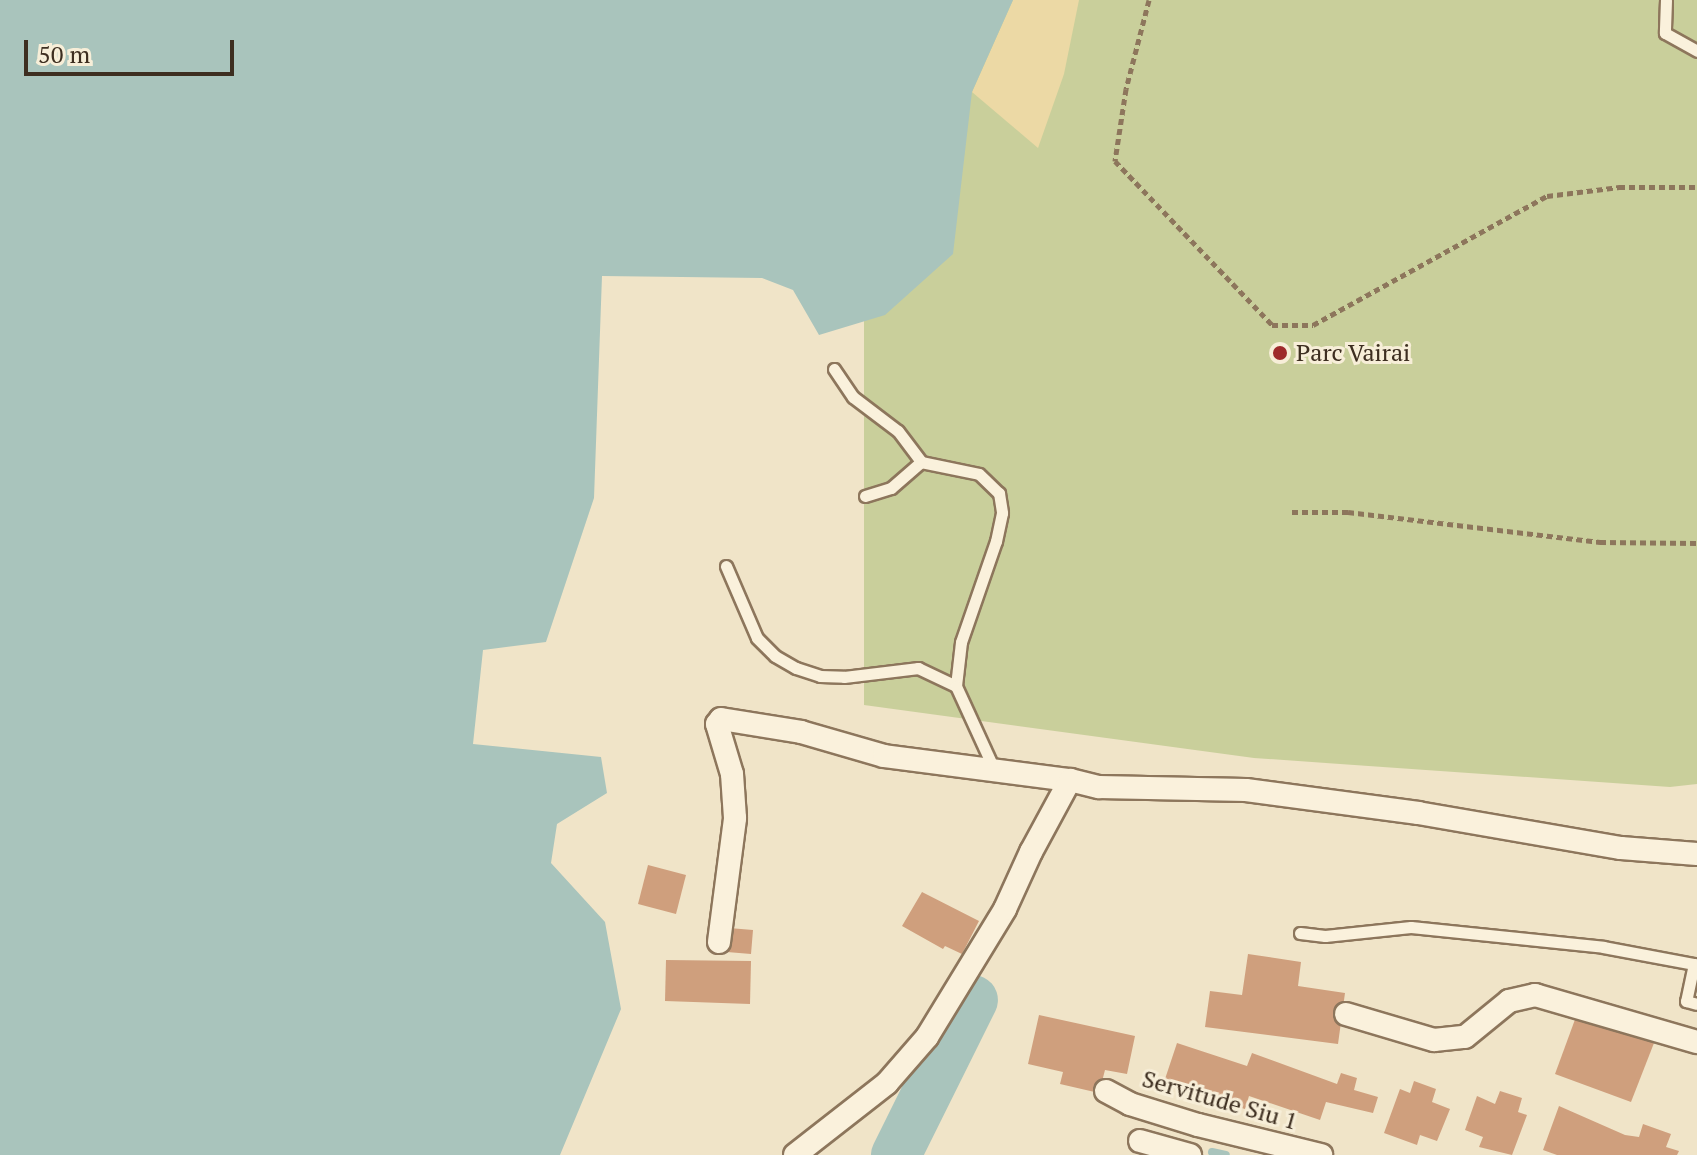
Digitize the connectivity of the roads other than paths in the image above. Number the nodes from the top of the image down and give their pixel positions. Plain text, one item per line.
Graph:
1 (1666, 0) edge
2 (1697, 51) edge
3 (834, 369) dead end
4 (921, 462) junction
5 (865, 496) dead end
6 (726, 566) dead end
7 (956, 686) junction
8 (996, 773) junction
9 (1070, 780) junction
10 (1697, 854) edge
11 (1300, 933) dead end
12 (719, 942) dead end
13 (1697, 1004) edge
14 (1346, 1014) dead end
15 (1697, 1042) edge
16 (1106, 1091) dead end
17 (1140, 1141) dead end
18 (795, 1155) edge
19 (1190, 1155) edge
20 (1321, 1155) edge

1 - 2 lane
3 - 4 lane
4 - 5 lane
4 - 7 lane
6 - 7 lane
7 - 8 lane
8 - 9 street
8 - 12 street
9 - 10 street
9 - 18 street
11 - 13 lane
14 - 15 street
16 - 20 street, Servitude Siu 1
17 - 19 street

